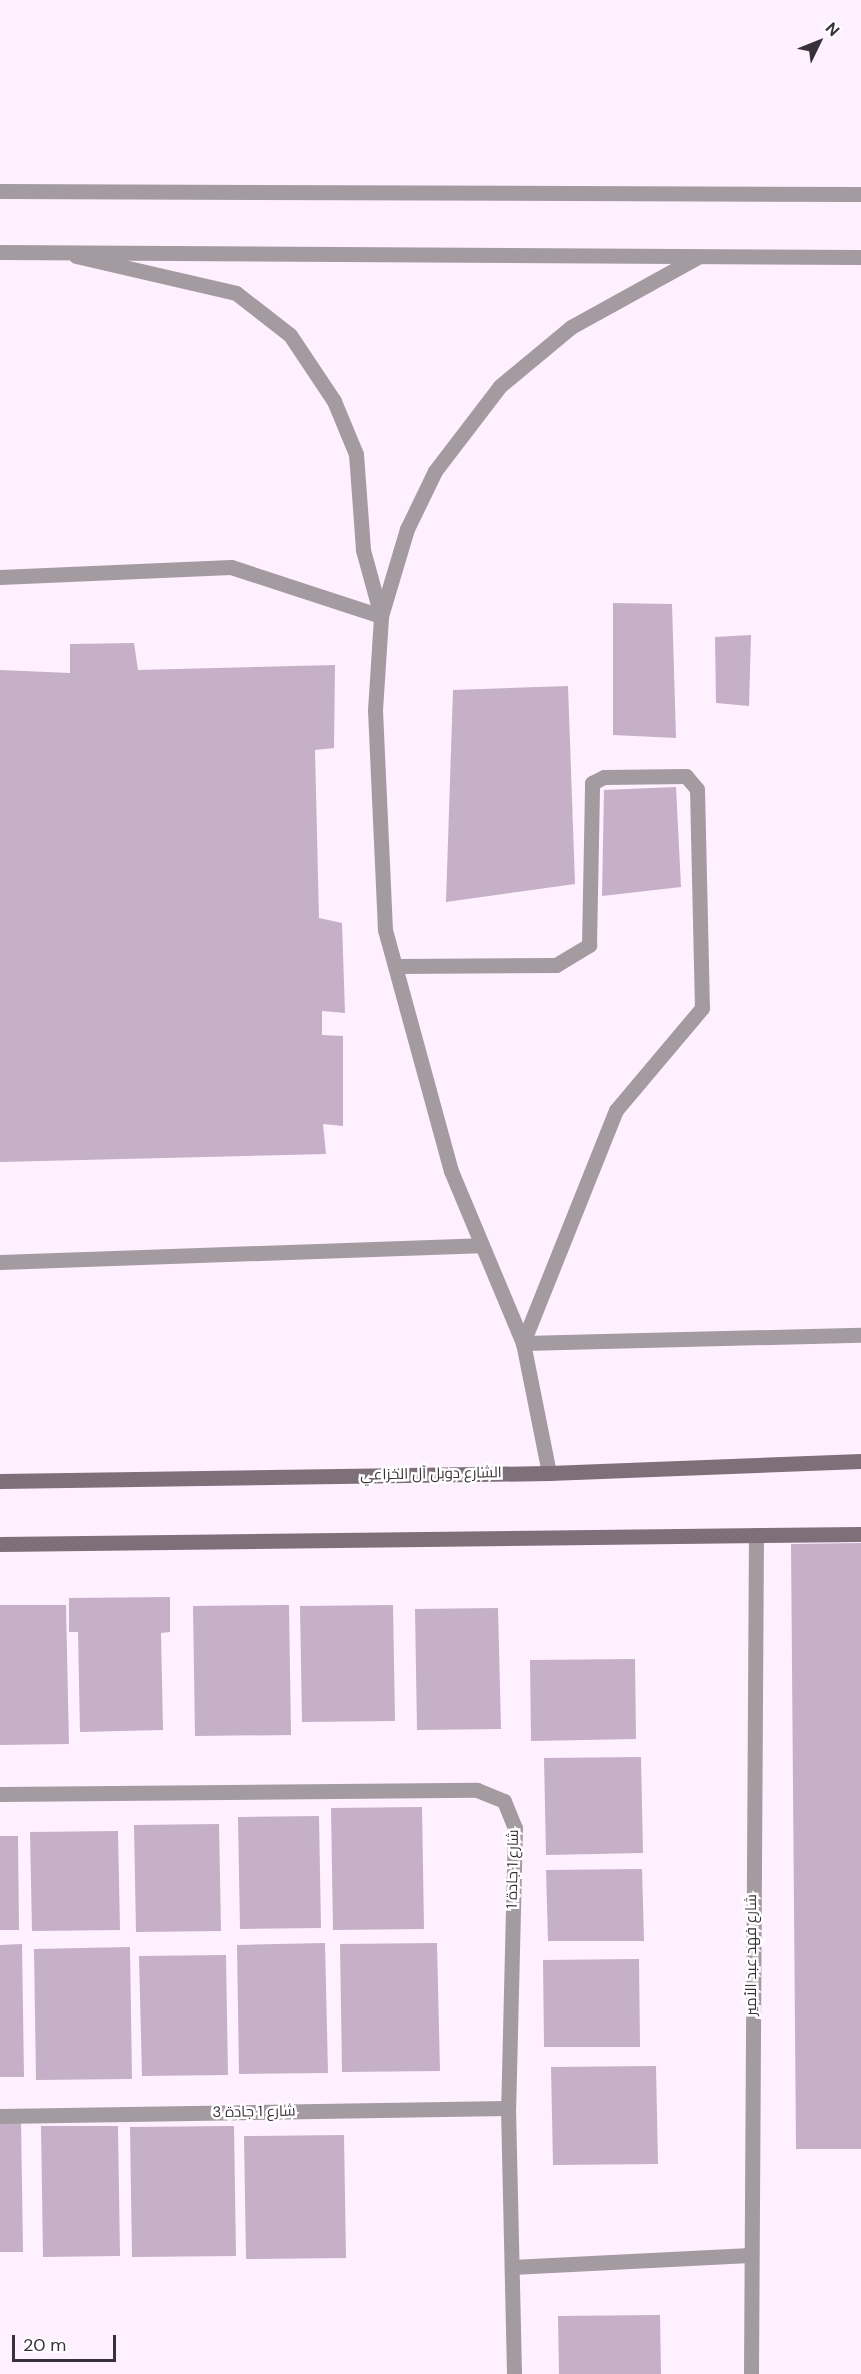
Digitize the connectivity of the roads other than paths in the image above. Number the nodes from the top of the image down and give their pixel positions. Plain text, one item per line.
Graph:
1 (0, 191) edge
2 (861, 194) edge
3 (0, 252) edge
4 (58, 253) junction
5 (698, 257) junction
6 (861, 257) edge
7 (0, 577) edge
8 (381, 616) junction
9 (396, 966) junction
10 (480, 1245) junction
11 (0, 1262) edge
12 (861, 1335) edge
13 (523, 1343) junction
14 (861, 1461) edge
15 (549, 1473) junction
16 (0, 1481) edge
17 (861, 1534) edge
18 (756, 1535) junction
19 (0, 1544) edge
20 (0, 1794) edge
21 (508, 2108) junction
22 (0, 2116) edge
23 (750, 2255) junction
24 (512, 2267) junction
25 (514, 2374) edge
26 (751, 2374) edge

1 - 2 street
3 - 4 street
4 - 5 street
4 - 8 street
5 - 6 street
5 - 8 street
7 - 8 street
8 - 9 street
9 - 10 street
9 - 13 street
10 - 11 street
10 - 13 street
12 - 13 street
13 - 15 street
14 - 15 main road, الشارع دوبل آل الخزاعي
15 - 16 main road, الشارع دوبل آل الخزاعي
17 - 18 main road
18 - 19 main road
18 - 23 street, شارع فهد عبد الأمير
20 - 21 street, شارع 1 جادة 1
21 - 22 street, شارع 1 جادة 3
21 - 24 street, شارع 1 جادة 1
23 - 24 street
23 - 26 street, شارع فهد عبد الأمير
24 - 25 street, شارع 1 جادة 1

